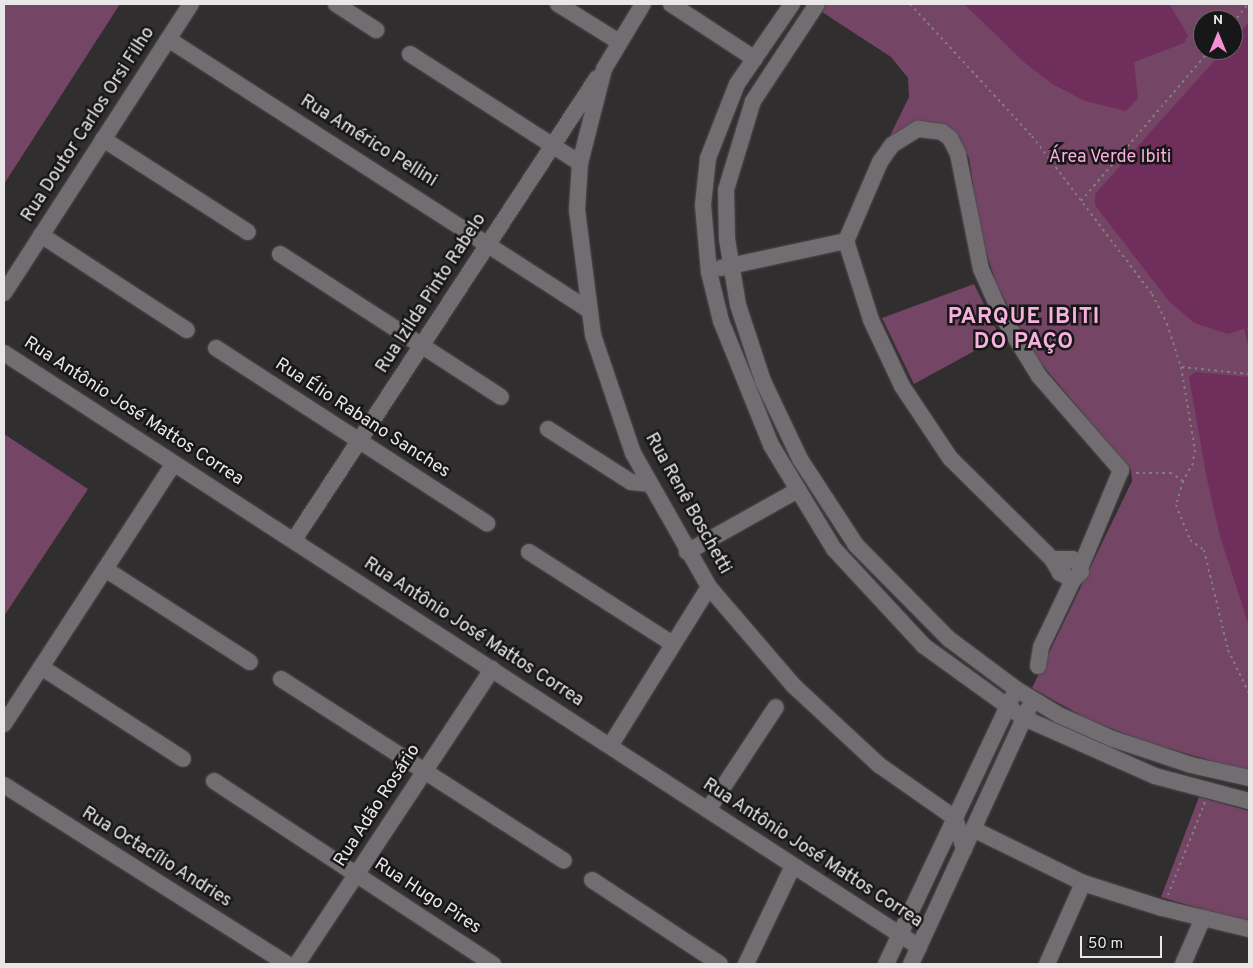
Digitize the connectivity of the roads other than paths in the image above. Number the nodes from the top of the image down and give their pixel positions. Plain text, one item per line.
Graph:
1 (191, 4) edge
2 (336, 4) edge
3 (558, 4) edge
4 (643, 4) edge
5 (671, 4) edge
6 (792, 4) edge
7 (816, 4) edge
8 (376, 30) dead end
9 (168, 39) junction
10 (618, 42) junction
11 (410, 54) dead end
12 (755, 59) junction
13 (604, 69) junction
14 (103, 139) junction
15 (553, 146) junction
16 (580, 163) junction
17 (248, 232) dead end
18 (41, 235) junction
19 (846, 241) junction
20 (490, 243) junction
21 (280, 254) dead end
22 (731, 265) junction
23 (583, 270) junction
24 (709, 272) junction
25 (547, 279) junction
26 (4, 293) edge
27 (736, 294) junction
28 (716, 299) junction
29 (589, 310) junction
30 (742, 315) junction
31 (721, 321) junction
32 (187, 330) dead end
33 (422, 346) junction
34 (216, 348) dead end
35 (4, 353) edge
36 (501, 397) dead end
37 (548, 429) dead end
38 (359, 441) junction
39 (630, 443) junction
40 (595, 459) junction
41 (174, 463) junction
42 (650, 484) junction
43 (798, 490) junction
44 (487, 523) dead end
45 (294, 540) junction
46 (529, 552) dead end
47 (686, 552) junction
48 (1069, 566) junction
49 (105, 569) junction
50 (708, 587) junction
51 (673, 644) junction
52 (250, 662) dead end
53 (1038, 666) dead end
54 (41, 668) junction
55 (492, 670) junction
56 (994, 673) junction
57 (281, 679) dead end
58 (983, 689) junction
59 (1016, 689) junction
60 (1033, 699) junction
61 (776, 707) dead end
62 (1007, 707) junction
63 (1059, 715) junction
64 (1024, 718) junction
65 (4, 724) edge
66 (998, 727) junction
67 (1052, 731) junction
68 (610, 746) junction
69 (183, 759) dead end
70 (424, 772) junction
71 (1249, 778) edge
72 (214, 781) dead end
73 (4, 785) edge
74 (1249, 801) edge
75 (708, 810) junction
76 (982, 811) junction
77 (955, 818) junction
78 (974, 828) junction
79 (964, 850) junction
80 (564, 861) dead end
81 (793, 866) junction
82 (356, 875) junction
83 (592, 880) dead end
84 (1083, 882) junction
85 (1203, 918) junction
86 (1249, 929) edge
87 (900, 935) junction
88 (919, 947) junction
89 (287, 964) edge
90 (297, 964) edge
91 (493, 964) edge
92 (720, 964) edge
93 (746, 964) edge
94 (886, 964) edge
95 (911, 964) edge
96 (1047, 964) edge
97 (1183, 964) edge

1 - 9 street, Rua Doutor Carlos Orsi Filho
2 - 8 street
3 - 10 street
4 - 10 street, Rua Renê Boschetti
5 - 12 street
6 - 12 street
7 - 22 street
9 - 14 street, Rua Doutor Carlos Orsi Filho
9 - 20 street, Rua Américo Pellini
10 - 13 street, Rua Renê Boschetti
11 - 15 street
12 - 24 street
13 - 15 street, Rua Izilda Pinto Rabelo
13 - 16 street, Rua Renê Boschetti
14 - 17 street
14 - 18 street, Rua Doutor Carlos Orsi Filho
15 - 16 street
15 - 20 street, Rua Izilda Pinto Rabelo
16 - 23 street, Rua Renê Boschetti
18 - 26 street, Rua Doutor Carlos Orsi Filho
18 - 32 street
19 - 22 street
19 - 48 street
19 - 48 street
20 - 25 street, Rua Américo Pellini
20 - 33 street, Rua Izilda Pinto Rabelo
21 - 33 street
22 - 24 street
22 - 27 street
23 - 25 street, Rua Américo Pellini
23 - 29 street, Rua Renê Boschetti
24 - 28 street
25 - 29 street, Rua Américo Pellini
27 - 28 street
27 - 30 street
28 - 31 street
29 - 39 street, Rua Renê Boschetti
30 - 31 street
30 - 56 street
31 - 43 street
33 - 36 street
33 - 38 street, Rua Izilda Pinto Rabelo
34 - 38 street, Rua Élio Rabano Sanches
35 - 41 street, Rua Antônio José Mattos Correa
37 - 40 street
38 - 44 street, Rua Élio Rabano Sanches
38 - 45 street, Rua Izilda Pinto Rabelo
39 - 40 street
39 - 42 street, Rua Renê Boschetti
40 - 42 street
41 - 45 street, Rua Antônio José Mattos Correa
41 - 49 street
42 - 47 street, Rua Renê Boschetti
43 - 47 street
43 - 58 street
45 - 55 street, Rua Antônio José Mattos Correa
46 - 51 street
47 - 50 street, Rua Renê Boschetti
48 - 53 street
49 - 52 street
49 - 54 street
50 - 51 street
50 - 77 street, Rua Renê Boschetti
51 - 68 street
54 - 65 street
54 - 69 street
55 - 68 street, Rua Antônio José Mattos Correa
55 - 70 street, Rua Adão Rosário
56 - 58 street
56 - 59 street
57 - 70 street
58 - 62 street
59 - 60 street
59 - 62 street
60 - 63 street
60 - 64 street
61 - 75 street
62 - 64 street
62 - 66 street
63 - 67 street
63 - 71 street
64 - 67 street
64 - 76 street
66 - 76 street
66 - 77 street
67 - 74 street
68 - 75 street, Rua Antônio José Mattos Correa
70 - 80 street
70 - 82 street, Rua Adão Rosário
72 - 82 street, Rua Hugo Pires
73 - 89 street, Rua Octacílio Andries
75 - 81 street, Rua Antônio José Mattos Correa
76 - 78 street
77 - 79 street
77 - 87 street
78 - 79 street
78 - 84 street
79 - 88 street
81 - 87 street, Rua Antônio José Mattos Correa
81 - 93 street
82 - 90 street, Rua Adão Rosário
82 - 91 street, Rua Hugo Pires
83 - 92 street
84 - 85 street
84 - 96 street
85 - 86 street
85 - 97 street
87 - 88 street, Rua Antônio José Mattos Correa
87 - 94 street
88 - 95 street

